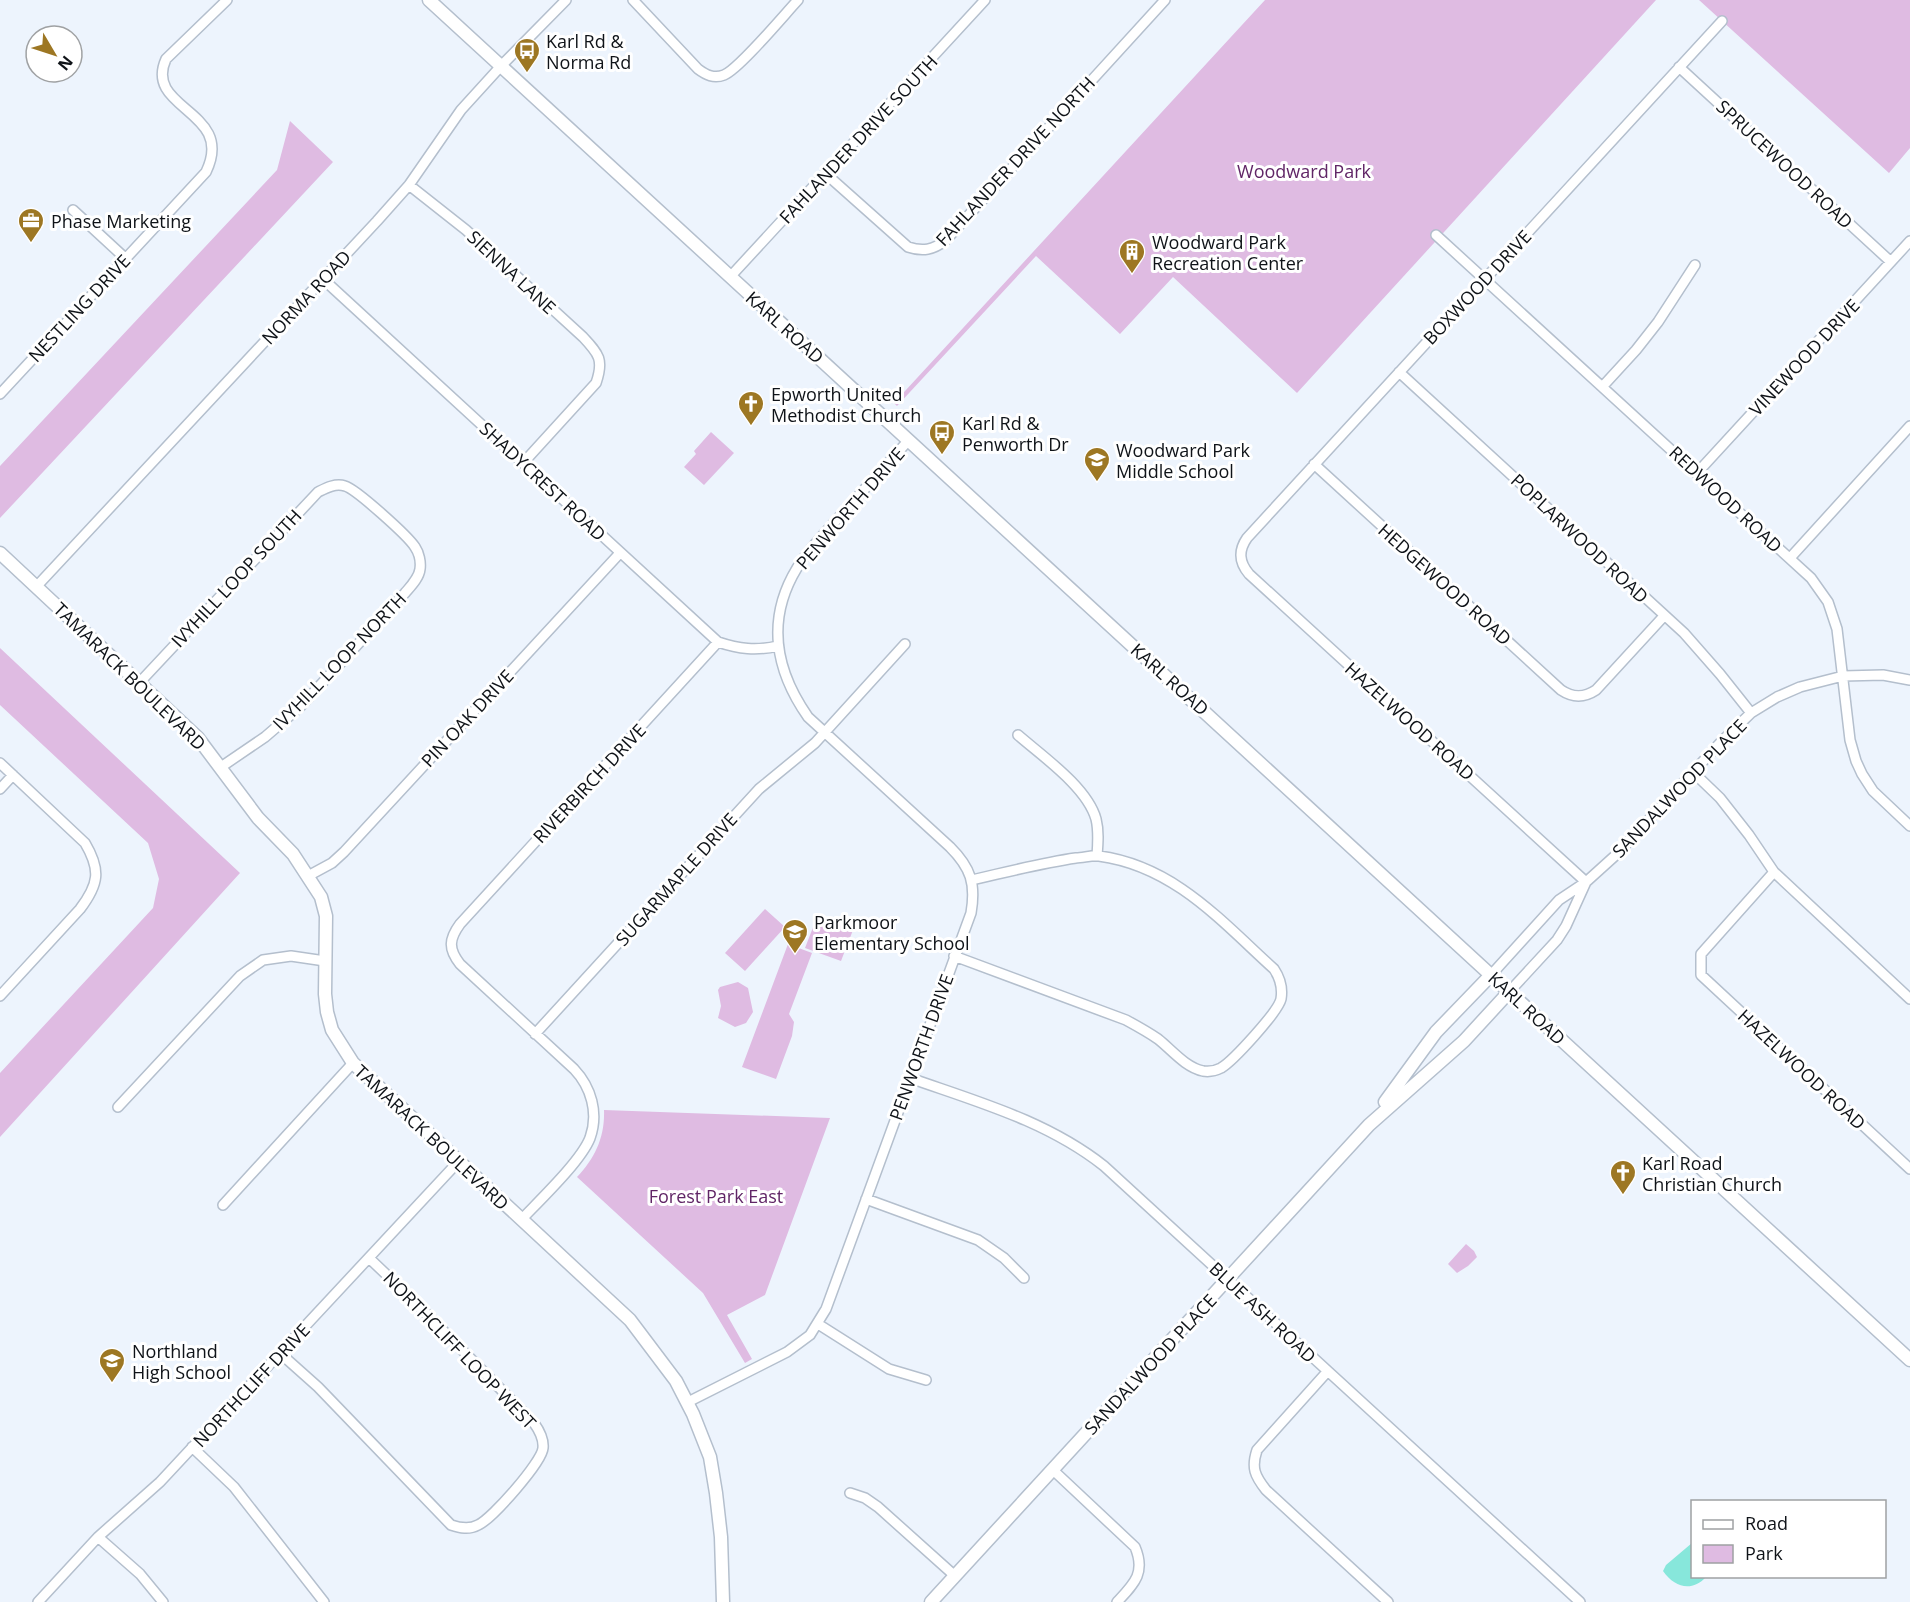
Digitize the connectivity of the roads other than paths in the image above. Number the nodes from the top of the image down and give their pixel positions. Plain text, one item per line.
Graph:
1 (227, 0) edge
2 (429, 0) edge
3 (566, 0) edge
4 (633, 0) edge
5 (798, 0) edge
6 (985, 0) edge
7 (1166, 0) edge
8 (1722, 21) dead end
9 (501, 66) junction
10 (1679, 67) junction
11 (826, 174) junction
12 (409, 185) junction
13 (73, 210) dead end
14 (1436, 235) dead end
15 (1910, 241) edge
16 (125, 258) junction
17 (1891, 262) junction
18 (1695, 265) dead end
19 (730, 277) junction
20 (323, 279) junction
21 (1485, 279) junction
22 (1399, 372) junction
23 (1603, 386) junction
24 (0, 394) edge
25 (1910, 426) edge
26 (909, 440) junction
27 (524, 462) junction
28 (1314, 464) junction
29 (1697, 473) junction
30 (0, 553) edge
31 (620, 553) junction
32 (1240, 556) joint
33 (1790, 558) junction
34 (420, 569) joint
35 (36, 587) junction
36 (1664, 616) junction
37 (718, 642) junction
38 (905, 644) dead end
39 (778, 646) junction
40 (1843, 676) junction
41 (1910, 680) edge
42 (140, 682) junction
43 (1751, 713) junction
44 (825, 733) junction
45 (1018, 735) dead end
46 (0, 763) edge
47 (221, 767) junction
48 (1693, 772) junction
49 (13, 775) junction
50 (0, 789) edge
51 (1910, 826) edge
52 (1097, 856) junction
53 (1774, 872) junction
54 (308, 876) junction
55 (972, 880) junction
56 (1586, 882) junction
57 (954, 956) junction
58 (325, 961) junction
59 (1491, 975) junction
60 (1509, 992) junction
61 (0, 996) edge
62 (1910, 999) edge
63 (535, 1034) junction
64 (353, 1063) junction
65 (910, 1078) junction
66 (118, 1107) dead end
67 (1369, 1125) junction
68 (458, 1162) junction
69 (1910, 1169) edge
70 (866, 1199) junction
71 (223, 1205) dead end
72 (521, 1220) junction
73 (369, 1258) junction
74 (1024, 1278) dead end
75 (1227, 1280) junction
76 (818, 1324) junction
77 (281, 1354) junction
78 (1910, 1360) edge
79 (1327, 1372) junction
80 (926, 1380) dead end
81 (688, 1402) junction
82 (192, 1447) junction
83 (1053, 1470) junction
84 (850, 1493) dead end
85 (98, 1537) junction
86 (955, 1576) junction
87 (38, 1602) edge
88 (163, 1602) edge
89 (324, 1602) edge
90 (723, 1602) edge
91 (931, 1602) edge
92 (1117, 1602) edge
93 (1388, 1602) edge
94 (1580, 1602) edge

1 - 16 street, NESTLING DRIVE
2 - 9 street, KARL ROAD
3 - 9 street, NORMA ROAD
4 - 5 street
6 - 11 street, FAHLANDER DRIVE SOUTH
7 - 11 street, FAHLANDER DRIVE NORTH
8 - 10 street, BOXWOOD DRIVE
9 - 12 street, NORMA ROAD
9 - 19 street, KARL ROAD
10 - 17 street, SPRUCEWOOD ROAD
10 - 21 street, BOXWOOD DRIVE
11 - 19 street, FAHLANDER DRIVE SOUTH
12 - 20 street, NORMA ROAD
12 - 27 street, SIENNA LANE
13 - 16 street
14 - 21 street, REDWOOD ROAD
15 - 17 street, VINEWOOD DRIVE
16 - 24 street, NESTLING DRIVE
17 - 29 street, VINEWOOD DRIVE
18 - 23 street
19 - 26 street, KARL ROAD
20 - 27 street, SHADYCREST ROAD
20 - 35 street, NORMA ROAD
21 - 22 street, BOXWOOD DRIVE
21 - 23 street, REDWOOD ROAD
22 - 28 street, BOXWOOD DRIVE
22 - 36 street, POPLARWOOD ROAD
23 - 29 street, REDWOOD ROAD
25 - 33 street
26 - 39 street, PENWORTH DRIVE
26 - 59 street, KARL ROAD
27 - 31 street, SHADYCREST ROAD
28 - 32 street, BOXWOOD DRIVE
28 - 36 street, HEDGEWOOD ROAD
29 - 33 street, REDWOOD ROAD
30 - 35 street, TAMARACK BOULEVARD
31 - 37 street, SHADYCREST ROAD
31 - 54 street, PIN OAK DRIVE
32 - 56 street, HAZELWOOD ROAD
33 - 40 street, REDWOOD ROAD
34 - 42 street, IVYHILL LOOP SOUTH
34 - 47 street, IVYHILL LOOP NORTH
35 - 42 street, TAMARACK BOULEVARD
36 - 43 street, POPLARWOOD ROAD
37 - 39 street, SHADYCREST ROAD
37 - 63 street, RIVERBIRCH DRIVE
38 - 44 street, SUGARMAPLE DRIVE
39 - 44 street, PENWORTH DRIVE
40 - 41 street, SANDALWOOD PLACE
40 - 43 street, SANDALWOOD PLACE
40 - 51 street, REDWOOD ROAD
42 - 47 street, TAMARACK BOULEVARD
43 - 48 street, SANDALWOOD PLACE
44 - 55 street, PENWORTH DRIVE
44 - 63 street, SUGARMAPLE DRIVE
45 - 52 street
46 - 49 street
47 - 54 street, TAMARACK BOULEVARD
48 - 53 street
48 - 56 street, SANDALWOOD PLACE
49 - 50 street
49 - 61 street
52 - 55 street
52 - 57 street
53 - 62 street
53 - 69 street, HAZELWOOD ROAD
54 - 58 street, TAMARACK BOULEVARD
55 - 57 street, PENWORTH DRIVE
56 - 59 street, SANDALWOOD PLACE
56 - 60 street, SANDALWOOD PLACE
57 - 65 street, PENWORTH DRIVE
58 - 64 street, TAMARACK BOULEVARD
58 - 66 street
59 - 60 street, KARL ROAD
59 - 67 street, SANDALWOOD PLACE
60 - 67 street, SANDALWOOD PLACE
60 - 78 street, KARL ROAD
63 - 72 street
64 - 68 street, TAMARACK BOULEVARD
64 - 71 street
65 - 70 street, PENWORTH DRIVE
65 - 75 street, BLUE ASH ROAD
67 - 75 street, SANDALWOOD PLACE
68 - 72 street, TAMARACK BOULEVARD
68 - 73 street, NORTHCLIFF DRIVE
70 - 74 street
70 - 76 street, PENWORTH DRIVE
72 - 81 street, TAMARACK BOULEVARD
73 - 77 street, NORTHCLIFF DRIVE
73 - 77 street, NORTHCLIFF LOOP WEST
75 - 79 street, BLUE ASH ROAD
75 - 83 street, SANDALWOOD PLACE
76 - 80 street
76 - 81 street, PENWORTH DRIVE
77 - 82 street, NORTHCLIFF DRIVE
79 - 93 street
79 - 94 street, BLUE ASH ROAD
81 - 90 street, TAMARACK BOULEVARD
82 - 85 street, NORTHCLIFF DRIVE
82 - 89 street
83 - 86 street, SANDALWOOD PLACE
83 - 92 street
84 - 86 street
85 - 87 street, NORTHCLIFF DRIVE
85 - 88 street
86 - 91 street, SANDALWOOD PLACE

